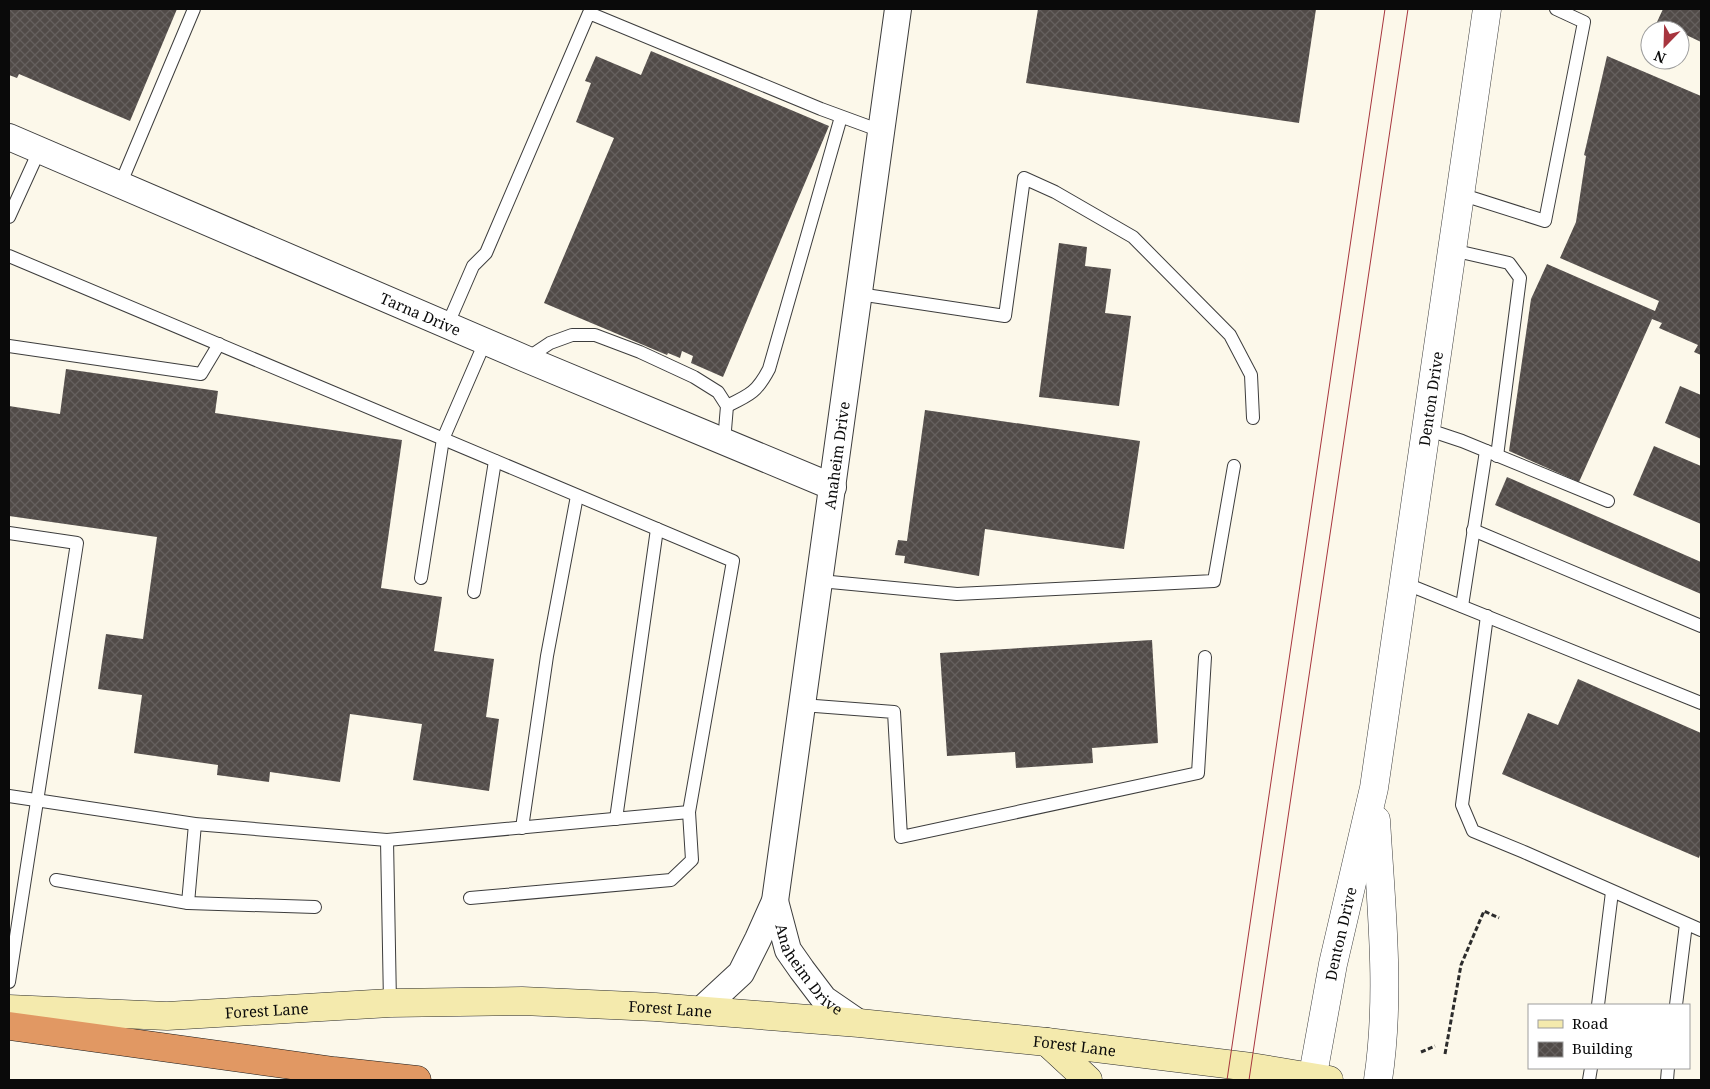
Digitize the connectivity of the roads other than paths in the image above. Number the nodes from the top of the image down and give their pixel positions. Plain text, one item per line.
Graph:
1 (194, 9) edge
2 (898, 9) edge
3 (1487, 9) edge
4 (1556, 9) edge
5 (841, 117) junction
6 (881, 131) junction
7 (9, 137) edge
8 (40, 151) junction
9 (120, 185) junction
10 (1460, 194) junction
11 (9, 216) edge
12 (1452, 250) junction
13 (9, 256) edge
14 (859, 294) junction
15 (447, 326) junction
16 (485, 342) junction
17 (219, 344) junction
18 (9, 346) edge
19 (526, 359) junction
20 (727, 406) junction
21 (1253, 418) dead end
22 (1426, 429) junction
23 (443, 439) junction
24 (724, 442) junction
25 (1492, 453) junction
26 (495, 461) junction
27 (1234, 466) dead end
28 (833, 487) junction
29 (577, 496) junction
30 (1608, 502) dead end
31 (657, 529) junction
32 (1473, 530) junction
33 (9, 533) edge
34 (421, 578) dead end
35 (820, 581) junction
36 (1404, 583) junction
37 (474, 592) dead end
38 (1462, 606) junction
39 (1487, 616) junction
40 (1701, 626) edge
41 (1205, 657) dead end
42 (1701, 703) edge
43 (802, 705) junction
44 (1374, 788) junction
45 (9, 796) edge
46 (36, 800) junction
47 (689, 812) junction
48 (616, 819) junction
49 (195, 824) junction
50 (522, 828) junction
51 (387, 840) junction
52 (56, 880) dead end
53 (1612, 892) junction
54 (470, 898) dead end
55 (188, 902) junction
56 (775, 902) junction
57 (315, 908) dead end
58 (1686, 924) junction
59 (1701, 930) edge
60 (9, 982) edge
61 (390, 1003) junction
62 (1598, 1004) edge
63 (1676, 1004) edge
64 (9, 1009) edge
65 (701, 1010) junction
66 (859, 1023) junction
67 (9, 1026) edge
68 (1048, 1042) junction
69 (1318, 1079) edge
70 (418, 1080) edge
71 (1088, 1080) edge
72 (1378, 1080) edge

1 - 9 lane
2 - 6 street, Anaheim Drive
3 - 10 street, Denton Drive
4 - 10 lane
5 - 6 lane
5 - 15 lane
5 - 20 lane
6 - 14 street, Anaheim Drive
7 - 8 street, Tarna Drive
8 - 9 street, Tarna Drive
8 - 11 lane
9 - 15 street, Tarna Drive
10 - 12 street, Denton Drive
12 - 22 street, Denton Drive
12 - 25 lane
13 - 17 lane
14 - 21 lane
14 - 28 street, Anaheim Drive
15 - 16 street, Tarna Drive
16 - 19 street, Tarna Drive
16 - 23 lane
17 - 18 lane
17 - 23 lane
19 - 20 lane
19 - 24 street, Tarna Drive
20 - 24 lane
22 - 25 lane
22 - 36 street, Denton Drive
23 - 26 lane
23 - 34 lane
24 - 28 street, Tarna Drive
25 - 30 lane
25 - 32 lane
26 - 29 lane
26 - 37 lane
27 - 35 lane
28 - 35 street, Anaheim Drive
29 - 31 lane
29 - 50 lane
31 - 47 lane
31 - 48 lane
32 - 38 lane
32 - 40 lane
33 - 46 lane
35 - 43 street, Anaheim Drive
36 - 38 lane
36 - 44 street, Denton Drive
38 - 39 lane
39 - 42 lane
39 - 53 lane
41 - 43 lane
43 - 56 street, Anaheim Drive
44 - 69 street, Denton Drive
44 - 72 street, Denton Drive
45 - 46 lane
46 - 49 lane
46 - 60 lane
47 - 48 lane
47 - 54 lane
48 - 50 lane
49 - 51 lane
49 - 55 lane
50 - 51 lane
51 - 61 lane
52 - 55 lane
53 - 58 lane
53 - 62 lane
55 - 57 lane
56 - 65 street, Anaheim Drive
56 - 66 street, Anaheim Drive
58 - 59 lane
58 - 63 lane
61 - 64 main road, Forest Lane
61 - 65 main road, Forest Lane
65 - 66 main road, Forest Lane
66 - 68 main road, Forest Lane
67 - 70 highway
68 - 69 main road, Forest Lane
68 - 71 main road

